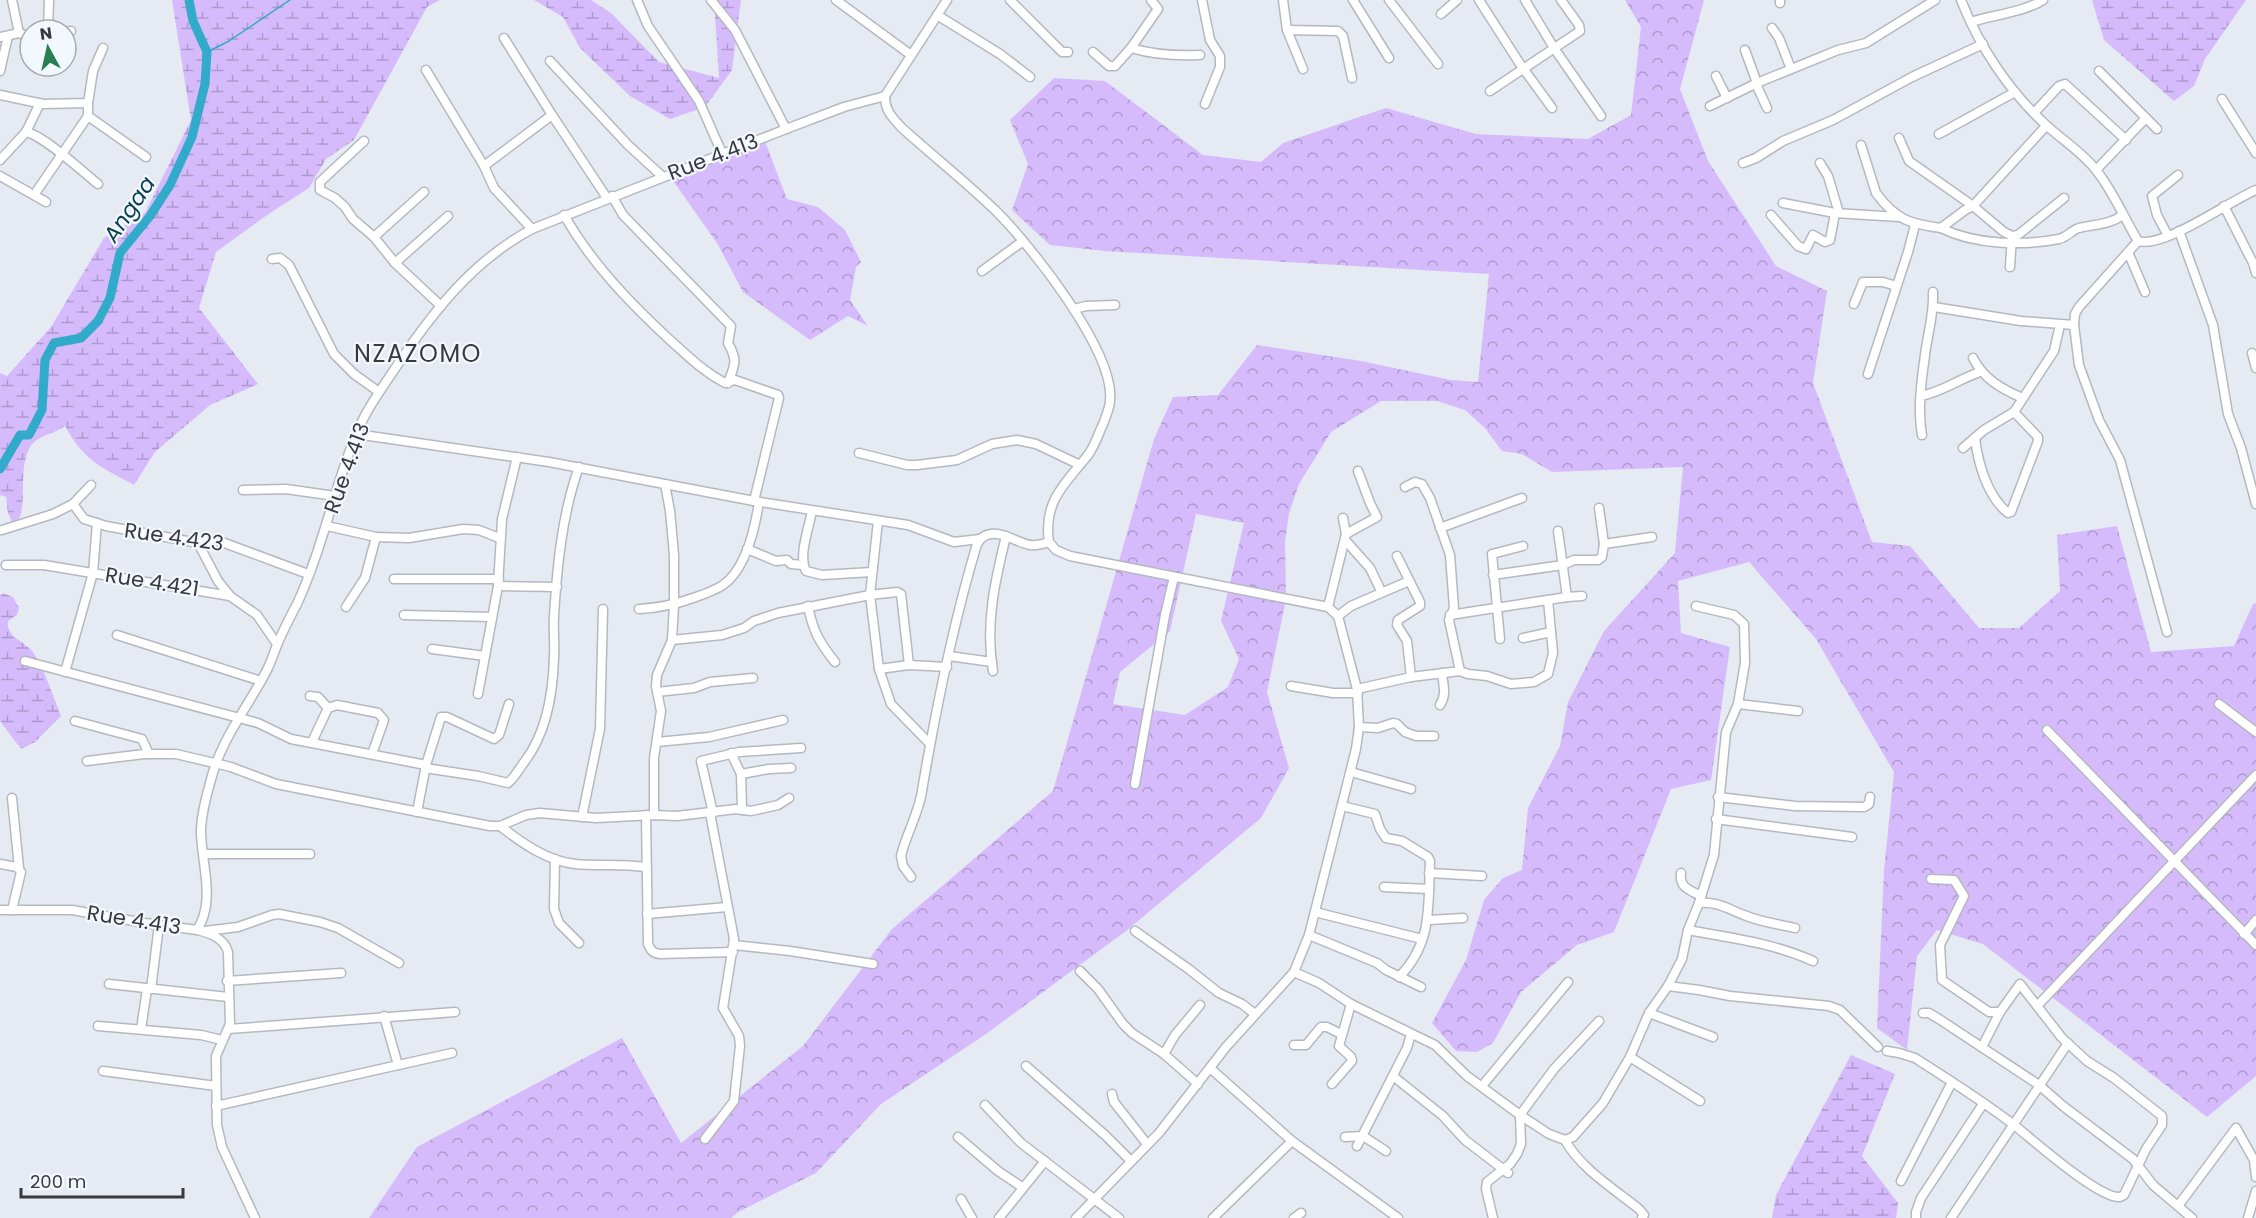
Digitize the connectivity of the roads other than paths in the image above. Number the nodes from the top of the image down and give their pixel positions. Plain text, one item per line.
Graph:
1 (12, 0) edge
2 (49, 0) edge
3 (637, 0) edge
4 (711, 0) edge
5 (836, 0) edge
6 (946, 0) edge
7 (1010, 0) edge
8 (1151, 0) edge
9 (1202, 0) edge
10 (1283, 0) edge
11 (1353, 0) edge
12 (1389, 0) edge
13 (1457, 0) edge
14 (1479, 0) edge
15 (1525, 0) edge
16 (1561, 0) edge
17 (1935, 0) edge
18 (1962, 0) edge
19 (2043, 0) edge
20 (1441, 14) dead end
21 (937, 15) junction
22 (48, 18) edge
23 (1971, 22) junction
24 (18, 28) edge
25 (1772, 28) dead end
26 (1287, 30) junction
27 (4, 37) edge
28 (504, 38) dead end
29 (1983, 44) junction
30 (103, 48) dead end
31 (1131, 48) junction
32 (1554, 48) junction
33 (1745, 50) dead end
34 (1068, 52) dead end
35 (1093, 52) dead end
36 (911, 55) junction
37 (1200, 55) dead end
38 (1389, 58) dead end
39 (550, 61) dead end
40 (1438, 64) dead end
41 (1523, 68) junction
42 (1303, 69) dead end
43 (1791, 69) junction
44 (426, 70) dead end
45 (0, 71) edge
46 (2099, 71) dead end
47 (1716, 76) dead end
48 (1030, 77) dead end
49 (1352, 78) dead end
50 (1756, 84) junction
51 (1490, 91) dead end
52 (2015, 92) junction
53 (0, 95) edge
54 (885, 96) junction
55 (1727, 98) junction
56 (2222, 99) dead end
57 (40, 103) junction
58 (88, 103) junction
59 (1205, 104) dead end
60 (1710, 106) dead end
61 (1552, 108) dead end
62 (1767, 108) dead end
63 (2034, 113) junction
64 (88, 116) junction
65 (552, 116) junction
66 (1601, 116) dead end
67 (2146, 118) junction
68 (2046, 126) junction
69 (786, 129) junction
70 (2157, 129) dead end
71 (26, 132) junction
72 (1939, 134) dead end
73 (1899, 138) dead end
74 (2126, 140) junction
75 (364, 141) dead end
76 (1861, 145) dead end
77 (722, 153) junction
78 (2256, 153) edge
79 (62, 156) junction
80 (146, 156) dead end
81 (0, 160) edge
82 (1743, 163) dead end
83 (1820, 163) dead end
84 (484, 166) junction
85 (2096, 170) junction
86 (0, 176) edge
87 (2178, 176) dead end
88 (663, 177) junction
89 (98, 184) dead end
90 (2256, 190) edge
91 (424, 192) dead end
92 (34, 195) junction
93 (610, 197) junction
94 (2064, 198) dead end
95 (46, 202) dead end
96 (1783, 203) dead end
97 (1973, 206) junction
98 (2224, 206) junction
99 (1837, 213) junction
100 (564, 215) junction
101 (1771, 215) dead end
102 (2122, 215) junction
103 (448, 216) dead end
104 (1899, 217) junction
105 (1915, 225) junction
106 (1941, 228) junction
107 (532, 229) junction
108 (2179, 231) junction
109 (2168, 236) junction
110 (374, 237) junction
111 (2012, 240) junction
112 (1023, 241) junction
113 (2138, 241) junction
114 (2128, 252) junction
115 (272, 259) dead end
116 (395, 263) junction
117 (2010, 267) dead end
118 (982, 272) dead end
119 (2256, 273) edge
120 (1896, 286) junction
121 (1933, 292) dead end
122 (2145, 292) dead end
123 (1854, 304) dead end
124 (1115, 305) dead end
125 (441, 306) junction
126 (1934, 308) junction
127 (1074, 309) junction
128 (2060, 325) junction
129 (2074, 325) junction
130 (2252, 352) dead end
131 (1973, 358) dead end
132 (2256, 368) edge
133 (1980, 372) junction
134 (1868, 374) dead end
135 (728, 384) junction
136 (379, 392) junction
137 (1921, 396) junction
138 (2022, 398) junction
139 (2014, 412) junction
140 (356, 434) junction
141 (1923, 435) dead end
142 (1975, 438) junction
143 (1963, 448) dead end
144 (859, 453) dead end
145 (517, 457) junction
146 (1078, 464) junction
147 (579, 467) junction
148 (1359, 471) dead end
149 (665, 484) junction
150 (91, 485) dead end
151 (1405, 487) dead end
152 (243, 490) dead end
153 (334, 496) junction
154 (1522, 498) dead end
155 (757, 502) junction
156 (73, 504) junction
157 (2256, 504) edge
158 (1599, 508) dead end
159 (812, 511) junction
160 (1342, 518) dead end
161 (878, 521) junction
162 (97, 524) junction
163 (327, 526) junction
164 (1440, 528) junction
165 (2, 530) dead end
166 (1558, 531) dead end
167 (1006, 536) junction
168 (376, 537) junction
169 (1346, 537) junction
170 (1652, 537) dead end
171 (499, 538) junction
172 (980, 539) junction
173 (1049, 542) junction
174 (198, 543) junction
175 (1604, 544) junction
176 (1523, 546) dead end
177 (747, 549) junction
178 (1397, 556) dead end
179 (6, 565) dead end
180 (803, 565) junction
181 (1563, 565) junction
182 (872, 572) junction
183 (93, 573) junction
184 (309, 574) junction
185 (1493, 575) junction
186 (1174, 577) junction
187 (394, 579) dead end
188 (1409, 581) junction
189 (498, 583) junction
190 (557, 587) junction
191 (1381, 591) junction
192 (870, 595) junction
193 (230, 596) junction
194 (1582, 596) dead end
195 (1567, 597) junction
196 (1548, 600) junction
197 (674, 605) junction
198 (808, 606) junction
199 (1696, 606) dead end
200 (346, 607) dead end
201 (1328, 607) junction
202 (1496, 607) junction
203 (603, 609) dead end
204 (639, 609) dead end
205 (404, 615) dead end
206 (1450, 615) junction
207 (1338, 616) junction
208 (492, 617) junction
209 (1551, 632) junction
210 (2167, 632) dead end
211 (117, 635) dead end
212 (1523, 638) dead end
213 (1500, 639) dead end
214 (672, 640) junction
215 (277, 644) junction
216 (432, 649) dead end
217 (485, 656) junction
218 (949, 656) junction
219 (25, 661) dead end
220 (835, 662) dead end
221 (909, 665) junction
222 (947, 667) junction
223 (879, 669) junction
224 (1460, 671) junction
225 (65, 672) junction
226 (1442, 673) junction
227 (1411, 677) junction
228 (753, 678) dead end
229 (261, 681) junction
230 (1291, 686) dead end
231 (1357, 691) junction
232 (657, 692) junction
233 (478, 694) dead end
234 (310, 696) dead end
235 (509, 704) dead end
236 (1738, 704) junction
237 (2219, 704) dead end
238 (1440, 705) dead end
239 (328, 708) junction
240 (1798, 711) dead end
241 (237, 717) junction
242 (783, 720) dead end
243 (75, 721) dead end
244 (1359, 727) junction
245 (2046, 730) dead end
246 (2256, 732) edge
247 (1434, 736) dead end
248 (312, 742) junction
249 (657, 742) junction
250 (929, 743) junction
251 (801, 748) dead end
252 (731, 753) junction
253 (149, 754) junction
254 (372, 754) junction
255 (87, 761) dead end
256 (216, 763) junction
257 (426, 766) junction
258 (791, 768) dead end
259 (1351, 772) junction
260 (741, 774) junction
261 (2256, 776) edge
262 (1134, 784) dead end
263 (1411, 789) dead end
264 (1718, 797) junction
265 (1870, 797) dead end
266 (12, 798) dead end
267 (789, 798) dead end
268 (1342, 806) junction
269 (742, 810) junction
270 (417, 812) junction
271 (712, 813) junction
272 (650, 815) junction
273 (582, 817) junction
274 (1716, 819) junction
275 (500, 826) junction
276 (1852, 837) dead end
277 (205, 854) junction
278 (310, 854) dead end
279 (555, 859) junction
280 (2174, 861) junction
281 (0, 864) edge
282 (645, 867) junction
283 (20, 868) junction
284 (1430, 873) junction
285 (1681, 873) dead end
286 (1482, 876) dead end
287 (911, 877) dead end
288 (1931, 879) dead end
289 (1384, 887) dead end
290 (1429, 889) junction
291 (1700, 899) junction
292 (727, 907) junction
293 (0, 910) edge
294 (12, 910) junction
295 (1315, 912) junction
296 (647, 914) junction
297 (1463, 918) dead end
298 (1429, 920) junction
299 (2256, 920) edge
300 (159, 925) junction
301 (1795, 928) dead end
302 (1688, 930) junction
303 (200, 931) junction
304 (1135, 931) dead end
305 (2244, 934) junction
306 (1309, 935) junction
307 (1422, 939) junction
308 (579, 943) dead end
309 (2256, 945) edge
310 (734, 948) junction
311 (1813, 961) dead end
312 (399, 963) dead end
313 (873, 964) dead end
314 (1080, 971) dead end
315 (1294, 972) junction
316 (341, 973) dead end
317 (1399, 977) junction
318 (227, 981) junction
319 (1568, 982) dead end
320 (109, 984) dead end
321 (1668, 986) junction
322 (1421, 987) dead end
323 (149, 989) junction
324 (228, 997) junction
325 (1351, 1004) junction
326 (1200, 1005) dead end
327 (2038, 1005) junction
328 (454, 1012) dead end
329 (2000, 1012) junction
330 (1649, 1013) junction
331 (1923, 1013) dead end
332 (1255, 1014) junction
333 (384, 1016) junction
334 (1599, 1021) dead end
335 (98, 1026) dead end
336 (141, 1029) junction
337 (229, 1029) junction
338 (1341, 1034) junction
339 (1411, 1034) junction
340 (1713, 1037) dead end
341 (222, 1040) junction
342 (2068, 1043) junction
343 (1294, 1045) dead end
344 (1878, 1047) dead end
345 (1982, 1047) junction
346 (1887, 1051) dead end
347 (452, 1053) dead end
348 (1164, 1054) junction
349 (1630, 1057) junction
350 (398, 1065) junction
351 (1026, 1066) dead end
352 (1210, 1068) junction
353 (103, 1071) dead end
354 (1393, 1076) junction
355 (1952, 1082) junction
356 (1198, 1084) junction
357 (1332, 1084) dead end
358 (2039, 1085) junction
359 (216, 1086) junction
360 (1482, 1086) junction
361 (1112, 1094) dead end
362 (1700, 1101) dead end
363 (1983, 1104) junction
364 (985, 1105) dead end
365 (216, 1106) junction
366 (1520, 1115) junction
367 (2014, 1125) junction
368 (1363, 1136) junction
369 (958, 1137) dead end
370 (1345, 1137) dead end
371 (705, 1138) dead end
372 (1565, 1140) junction
373 (1292, 1141) junction
374 (1147, 1144) junction
375 (1357, 1146) dead end
376 (1386, 1151) dead end
377 (1130, 1160) junction
378 (1045, 1161) junction
379 (2138, 1164) junction
380 (1505, 1171) junction
381 (2256, 1177) edge
382 (1901, 1181) dead end
383 (1022, 1187) junction
384 (2256, 1191) edge
385 (1094, 1198) junction
386 (961, 1199) dead end
387 (2178, 1206) junction
388 (1645, 1217) edge
389 (255, 1218) edge
390 (972, 1218) edge
391 (999, 1218) edge
392 (1076, 1218) edge
393 (1119, 1218) edge
394 (1213, 1218) edge
395 (1398, 1218) edge
396 (1493, 1218) edge
397 (1916, 1218) edge
398 (1952, 1218) edge
399 (2192, 1218) edge
400 (2248, 1218) edge

1 - 24 street
2 - 22 street
3 - 77 street
4 - 69 street
5 - 36 street
6 - 21 street
7 - 34 street
8 - 31 street
9 - 59 street
10 - 26 street
11 - 38 street
12 - 40 street
13 - 20 street
14 - 41 street
15 - 32 street
16 - 32 street
17 - 43 street
18 - 23 street
19 - 23 street
21 - 36 street
21 - 48 street
23 - 29 street
25 - 43 street
26 - 42 street
26 - 49 street
27 - 45 street
28 - 65 street
29 - 52 street
29 - 82 street
30 - 58 street
31 - 35 street
31 - 37 street
32 - 41 street
32 - 66 street
33 - 50 street
36 - 54 street
39 - 88 street
41 - 51 street
41 - 61 street
43 - 50 street
44 - 84 street
46 - 67 street
47 - 55 street
50 - 55 street
50 - 62 street
52 - 63 street
52 - 72 street
53 - 57 street
54 - 69 street, Rue 4.413
54 - 112 street
55 - 60 street
56 - 78 street
57 - 58 street
57 - 71 street
58 - 64 street
63 - 68 street
63 - 74 street
64 - 79 street
64 - 80 street
65 - 84 street
65 - 93 street
67 - 70 street
67 - 74 street
68 - 85 street
68 - 97 street
69 - 77 street, Rue 4.413
71 - 79 street
71 - 81 street
73 - 97 street
74 - 85 street
75 - 110 street
76 - 104 street
77 - 88 street, Rue 4.413
79 - 89 street
79 - 92 street
83 - 99 street
84 - 107 street
85 - 102 street
86 - 92 street
87 - 109 street
88 - 93 street, Rue 4.413
90 - 98 street
91 - 110 street
92 - 95 street
93 - 100 street, Rue 4.413
93 - 135 street
94 - 111 street
96 - 99 street
97 - 106 street
97 - 111 street
98 - 108 street
98 - 119 street
99 - 101 street
99 - 104 street
100 - 107 street, Rue 4.413
100 - 135 street
102 - 111 street
102 - 113 street
103 - 116 street
104 - 105 street
105 - 106 street
105 - 120 street
106 - 111 street
107 - 125 street, Rue 4.413
108 - 109 street
108 - 157 street
109 - 113 street
110 - 116 street
111 - 117 street
112 - 118 street
112 - 127 street
113 - 114 street
114 - 122 street
114 - 129 street
115 - 136 street
116 - 125 street
120 - 123 street
120 - 134 street
121 - 126 street
124 - 127 street
125 - 136 street, Rue 4.413
126 - 128 street
126 - 137 street
127 - 146 street
128 - 129 street
128 - 138 street
129 - 210 street
130 - 132 street
131 - 133 street
133 - 137 street
133 - 138 street
135 - 155 street
136 - 140 street, Rue 4.413
137 - 141 street
138 - 139 street
139 - 142 street
139 - 142 street
140 - 145 street
140 - 153 street, Rue 4.413
142 - 143 street
144 - 146 street
145 - 147 street
145 - 171 street
146 - 173 street
147 - 149 street
147 - 190 street
148 - 169 street
149 - 155 street
149 - 197 street
150 - 156 street
151 - 164 street
152 - 153 street
153 - 163 street, Rue 4.413
154 - 164 street
155 - 159 street
155 - 177 street
156 - 162 street
156 - 165 street
158 - 175 street
159 - 161 street
159 - 180 street
160 - 169 street
161 - 172 street
161 - 182 street
162 - 174 street, Rue 4.423
162 - 183 street
163 - 168 street
163 - 184 street, Rue 4.413
164 - 206 street
166 - 181 street
167 - 172 street
167 - 173 street
167 - 218 street
168 - 171 street
168 - 200 street
169 - 191 street
169 - 201 street
170 - 175 street
171 - 189 street
172 - 218 street
173 - 186 street
174 - 184 street, Rue 4.423
174 - 193 street
175 - 181 street
176 - 185 street
177 - 180 street
177 - 197 street
178 - 188 street
179 - 183 street, Rue 4.421
180 - 182 street
181 - 185 street
181 - 195 street
182 - 192 street
183 - 193 street, Rue 4.421
183 - 225 street
184 - 215 street, Rue 4.413
185 - 202 street
186 - 201 street
186 - 262 street
187 - 189 street
188 - 191 street
188 - 227 street
189 - 190 street
189 - 208 street
190 - 257 street
191 - 207 street
192 - 198 street
192 - 221 street
192 - 223 street
193 - 215 street, Rue 4.421
194 - 195 street
195 - 196 street
196 - 202 street
196 - 209 street
197 - 204 street
197 - 214 street
198 - 214 street
198 - 220 street
199 - 236 street
201 - 207 street
202 - 206 street
202 - 213 street
203 - 273 street
205 - 208 street
206 - 224 street
207 - 231 street
208 - 217 street
209 - 212 street
209 - 224 street
211 - 229 street
214 - 232 street
215 - 229 street, Rue 4.413
216 - 217 street
217 - 233 street
218 - 222 street
219 - 225 street
221 - 222 street
221 - 223 street
222 - 250 street
223 - 250 street
224 - 226 street
225 - 241 street
226 - 227 street
226 - 238 street
227 - 231 street
228 - 232 street
229 - 241 street, Rue 4.413
230 - 231 street
231 - 244 street
232 - 249 street
234 - 239 street
235 - 257 street
236 - 240 street
236 - 264 street
237 - 246 street
239 - 248 street
239 - 254 street
241 - 248 street
241 - 256 street, Rue 4.413
242 - 249 street
243 - 253 street
244 - 247 street
244 - 259 street
245 - 280 street
248 - 254 street
249 - 272 street
250 - 287 street
251 - 252 street
252 - 260 street
252 - 271 street
253 - 255 street
253 - 256 street
254 - 257 street
256 - 270 street
256 - 277 street, Rue 4.413
257 - 270 street
258 - 260 street
259 - 263 street
259 - 268 street
260 - 269 street
261 - 280 street
264 - 265 street
264 - 274 street
266 - 283 street
267 - 269 street
268 - 284 street
268 - 295 street
269 - 271 street
270 - 275 street
271 - 272 street
271 - 292 street
272 - 273 street
272 - 282 street
273 - 275 street
274 - 276 street
274 - 291 street
275 - 279 street
277 - 278 street
277 - 303 street, Rue 4.413
279 - 282 street
279 - 308 street
280 - 305 street
280 - 327 street
281 - 283 street
282 - 296 street
283 - 294 street
284 - 286 street
284 - 290 street
285 - 291 street
288 - 329 street
289 - 290 street
290 - 298 street
291 - 301 street
291 - 302 street
292 - 296 street
292 - 310 street
293 - 294 street, Rue 4.413
294 - 300 street, Rue 4.413
295 - 306 street
295 - 307 street
296 - 310 street
297 - 298 street
298 - 307 street
299 - 305 street
300 - 303 street, Rue 4.413
300 - 323 street
302 - 311 street
302 - 321 street
303 - 312 street
303 - 318 street
304 - 332 street
305 - 309 street
306 - 315 street
306 - 317 street
307 - 317 street
310 - 313 street
310 - 371 street
314 - 348 street
315 - 325 street
315 - 332 street
316 - 318 street
317 - 322 street
318 - 324 street
319 - 360 street
320 - 323 street
321 - 330 street
321 - 344 street
323 - 324 street
323 - 336 street
324 - 337 street
325 - 338 street
325 - 339 street
326 - 348 street
327 - 329 street
327 - 342 street
328 - 333 street
329 - 345 street
330 - 340 street
330 - 349 street
331 - 345 street
332 - 352 street
333 - 337 street
333 - 350 street
334 - 366 street
335 - 336 street
336 - 341 street
337 - 341 street
338 - 343 street
338 - 357 street
339 - 354 street
339 - 360 street
341 - 359 street
342 - 358 street
342 - 379 street
345 - 358 street
346 - 355 street
347 - 350 street
348 - 356 street
349 - 362 street
349 - 372 street
350 - 365 street
351 - 377 street
352 - 356 street
352 - 373 street
353 - 359 street
354 - 368 street
354 - 380 street
355 - 363 street
355 - 382 street
356 - 374 street
358 - 367 street
358 - 379 street
359 - 365 street
360 - 366 street
361 - 374 street
363 - 367 street
363 - 397 street
364 - 378 street
365 - 389 street
366 - 372 street
366 - 380 street
367 - 379 street
367 - 398 street
368 - 370 street
368 - 375 street
368 - 376 street
369 - 383 street
372 - 388 street
373 - 394 street
373 - 395 street
374 - 377 street
377 - 385 street
378 - 383 street
378 - 385 street
379 - 387 street
380 - 396 street
381 - 387 street
383 - 391 street
384 - 400 street
385 - 392 street
385 - 393 street
386 - 390 street
387 - 399 street

